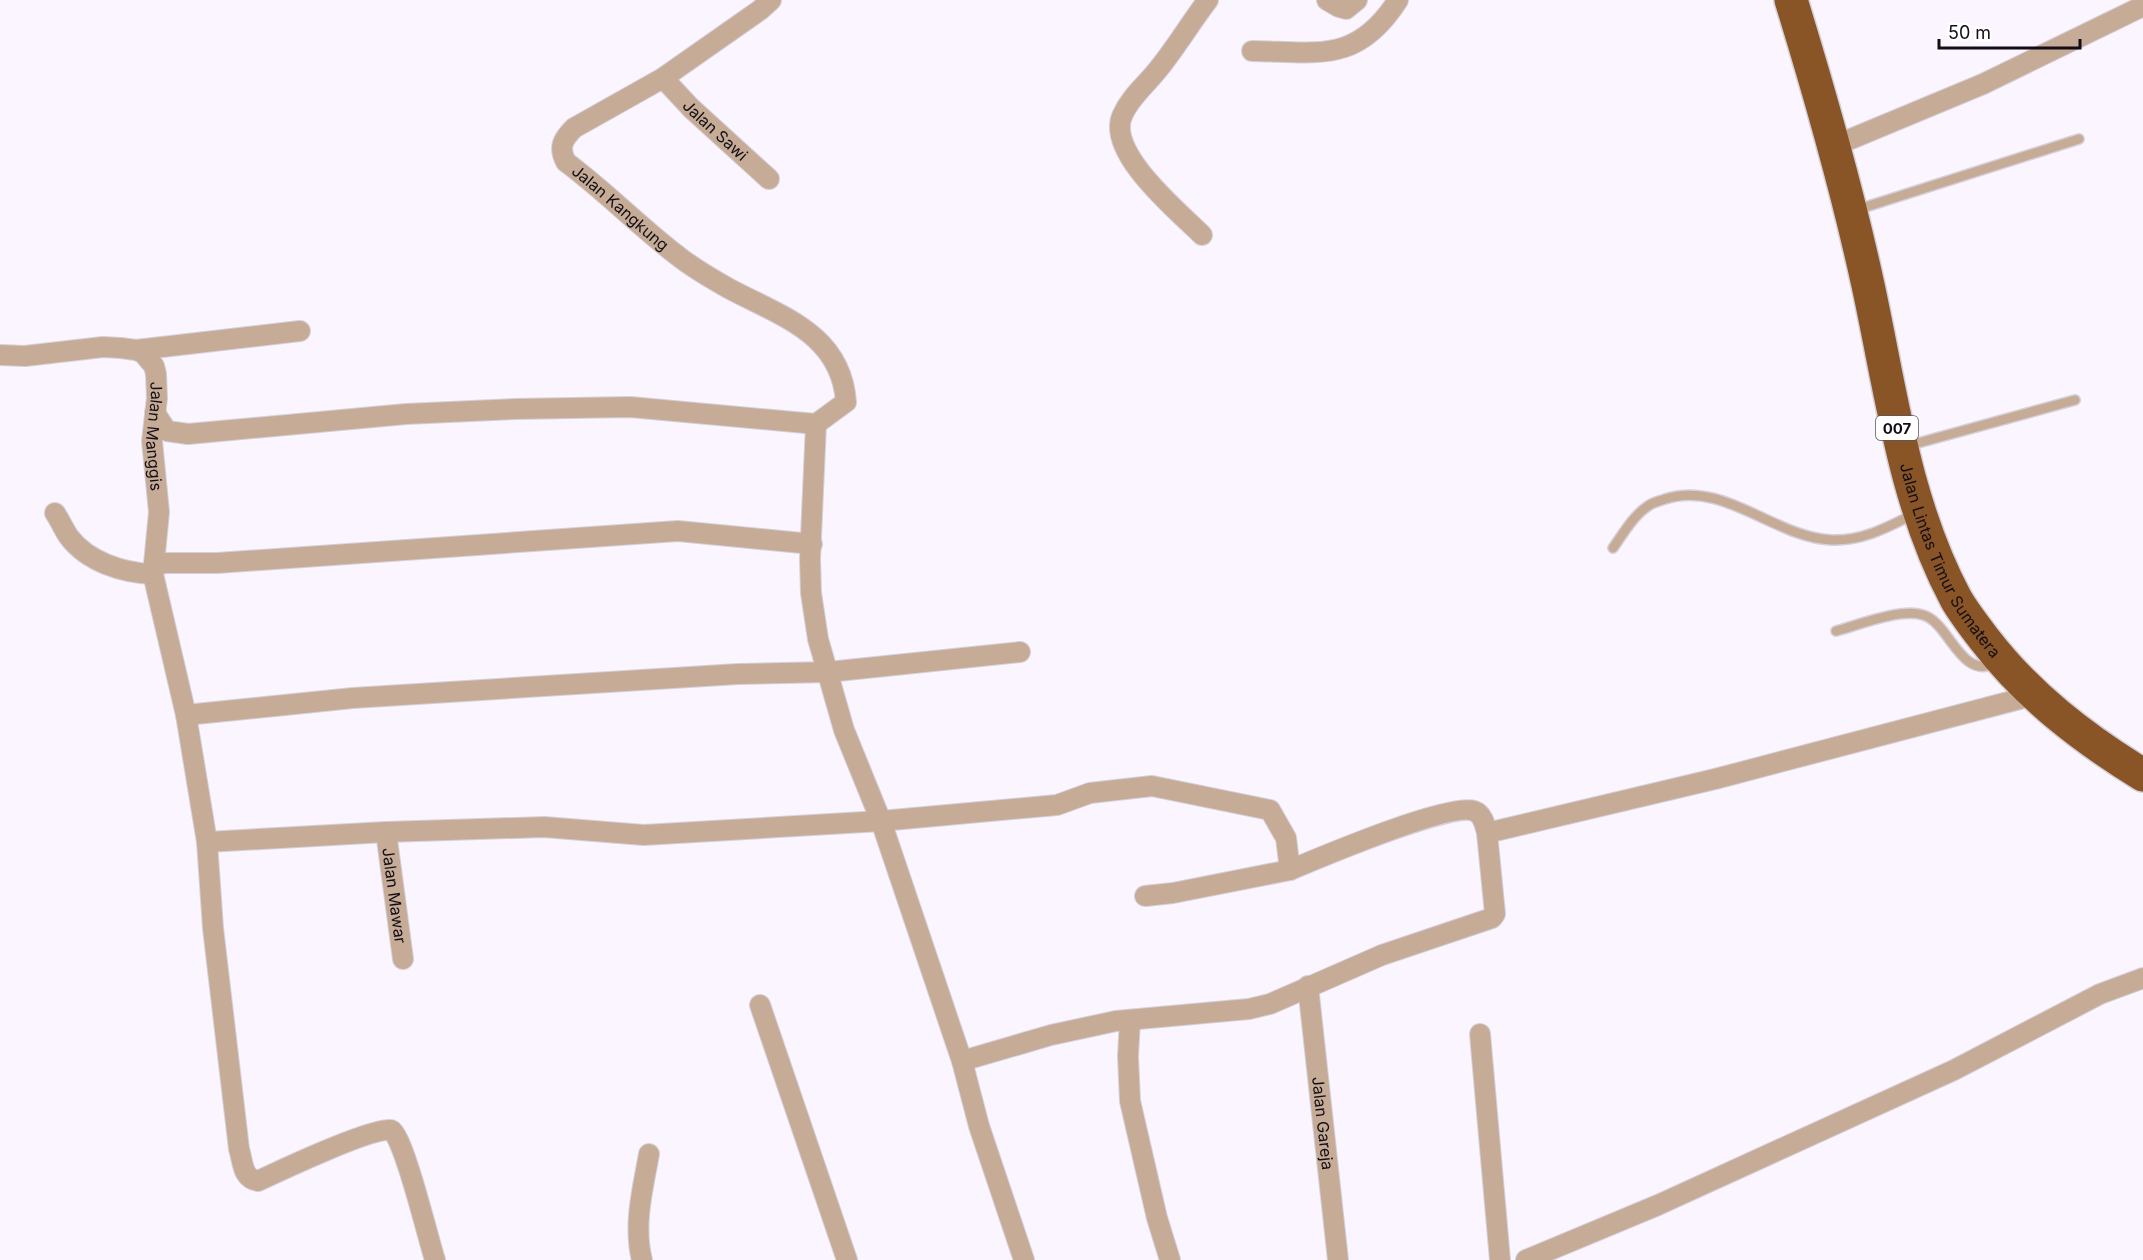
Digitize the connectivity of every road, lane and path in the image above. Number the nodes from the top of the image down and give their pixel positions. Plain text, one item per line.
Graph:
1 (771, 0) edge
2 (1208, 0) edge
3 (1328, 0) edge
4 (1357, 0) edge
5 (1398, 0) edge
6 (1791, 0) edge
7 (2143, 6) edge
8 (1252, 51) dead end
9 (663, 78) junction
10 (2079, 140) dead end
11 (1834, 146) junction
12 (769, 179) dead end
13 (1852, 211) junction
14 (1202, 235) dead end
15 (300, 331) dead end
16 (136, 350) junction
17 (0, 355) edge
18 (2076, 400) dead end
19 (155, 413) junction
20 (816, 424) junction
21 (1901, 448) junction
22 (1919, 511) junction
23 (55, 513) dead end
24 (812, 544) junction
25 (1613, 548) dead end
26 (153, 571) junction
27 (1836, 631) dead end
28 (1020, 652) dead end
29 (1997, 656) junction
30 (828, 672) junction
31 (2035, 695) junction
32 (186, 715) junction
33 (2141, 771) edge
34 (881, 821) junction
35 (386, 832) junction
36 (1487, 833) junction
37 (207, 842) junction
38 (1290, 870) junction
39 (1145, 896) dead end
40 (403, 959) dead end
41 (2143, 978) edge
42 (1308, 986) junction
43 (760, 1005) dead end
44 (1130, 1020) junction
45 (1480, 1034) dead end
46 (962, 1062) junction
47 (649, 1154) dead end
48 (435, 1260) edge
49 (642, 1260) edge
50 (847, 1260) edge
51 (1024, 1260) edge
52 (1170, 1260) edge
53 (1338, 1260) edge
54 (1500, 1260) edge
55 (1527, 1260) edge

1 - 9 street, Jalan Kangkung
2 - 14 street
3 - 4 street
5 - 8 street
6 - 11 highway, Jalan Lintas Timur Sumatera / 007
7 - 11 street
9 - 12 street, Jalan Sawi
9 - 20 street, Jalan Kangkung
10 - 13 lane
11 - 13 highway, Jalan Lintas Timur Sumatera / 007
13 - 21 highway, Jalan Lintas Timur Sumatera / 007
15 - 16 street
16 - 17 street
16 - 19 street, Jalan Manggis
18 - 21 lane
19 - 20 street
19 - 26 street, Jalan Manggis
20 - 24 street
21 - 22 highway, Jalan Lintas Timur Sumatera / 007
22 - 25 lane
22 - 29 highway, Jalan Lintas Timur Sumatera / 007
23 - 26 street
24 - 26 street
24 - 30 street
26 - 32 street, Jalan Manggis
27 - 29 lane
28 - 30 street
29 - 31 highway, Jalan Lintas Timur Sumatera / 007
30 - 32 street
30 - 34 street
31 - 33 highway, Jalan Lintas Timur Sumatera / 007
31 - 36 street
32 - 37 street, Jalan Manggis
34 - 35 street
34 - 38 street
34 - 46 street
35 - 37 street
35 - 40 street, Jalan Mawar
36 - 38 street
36 - 42 street
37 - 48 street, Jalan Manggis
38 - 39 street
41 - 55 street
42 - 44 street
42 - 53 street, Jalan Gareja
43 - 50 street
44 - 46 street
44 - 52 street
45 - 54 street
46 - 51 street
47 - 49 street

